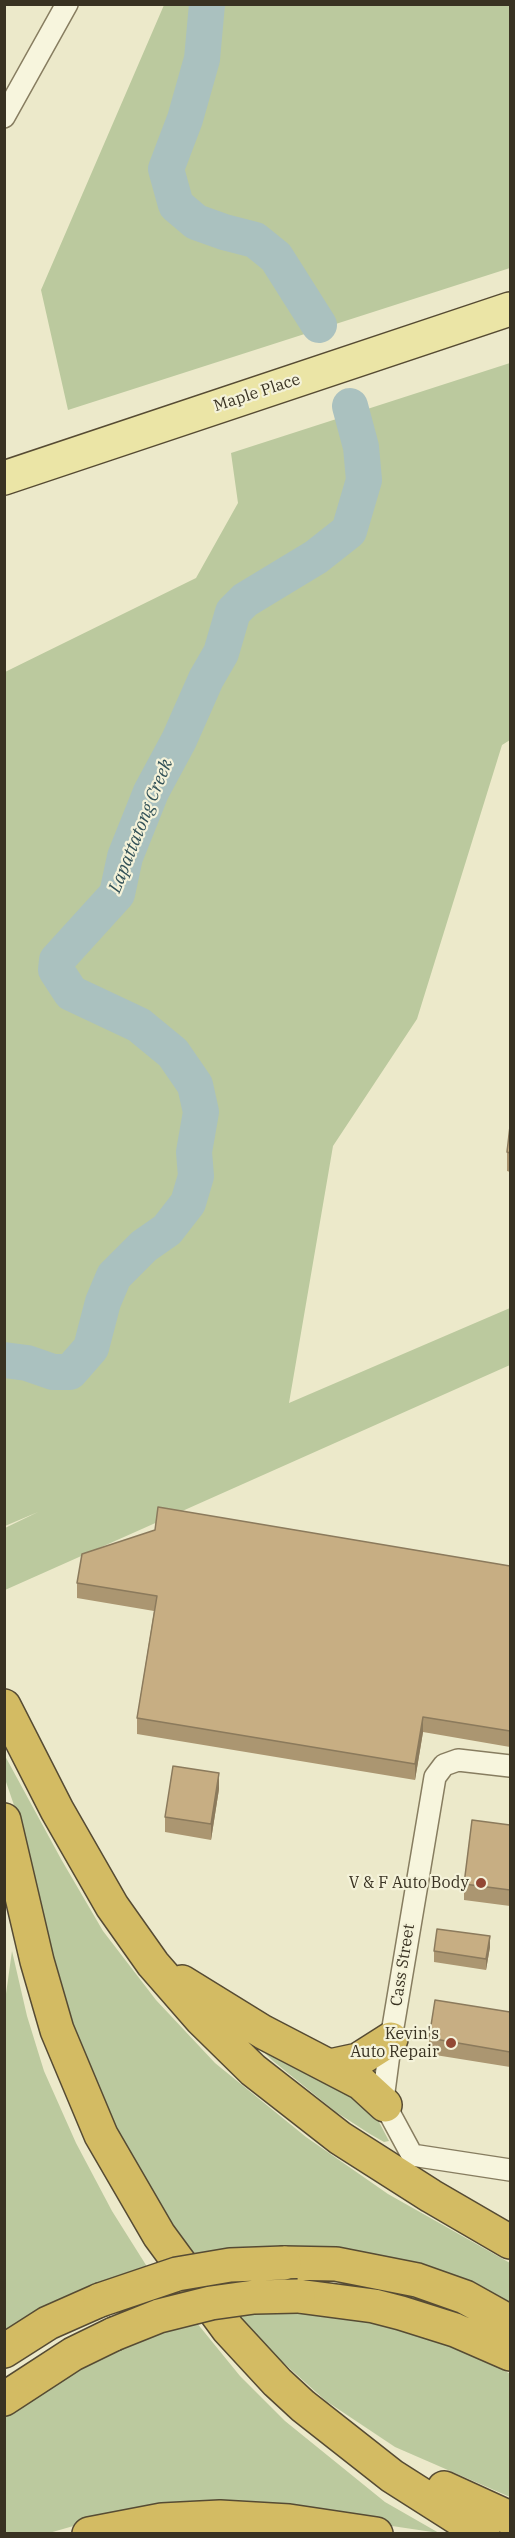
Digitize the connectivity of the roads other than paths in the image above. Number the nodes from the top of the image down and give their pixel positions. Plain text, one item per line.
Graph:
1 (67, 4) edge
2 (4, 117) edge
3 (510, 309) edge
4 (4, 478) edge
5 (4, 1706) edge
6 (510, 1766) edge
7 (4, 1820) edge
8 (153, 1964) junction
9 (391, 2039) junction
10 (330, 2066) junction
11 (385, 2105) junction
12 (406, 2166) junction
13 (510, 2170) edge
14 (510, 2242) edge
15 (510, 2322) edge
16 (4, 2351) edge
17 (510, 2354) edge
18 (4, 2399) edge
19 (330, 2430) junction
20 (510, 2518) edge
21 (89, 2534) edge
22 (376, 2534) edge
23 (483, 2534) edge

1 - 2 street
3 - 4 main road, Maple Place
5 - 8 highway
6 - 9 street, Cass Street
7 - 19 highway
8 - 10 highway
8 - 12 highway
9 - 10 highway
9 - 11 street, Cass Street
10 - 11 highway
11 - 12 street
12 - 13 street
12 - 14 highway
15 - 16 highway, bridge
17 - 18 highway, bridge
19 - 20 highway
19 - 23 highway
21 - 22 highway

